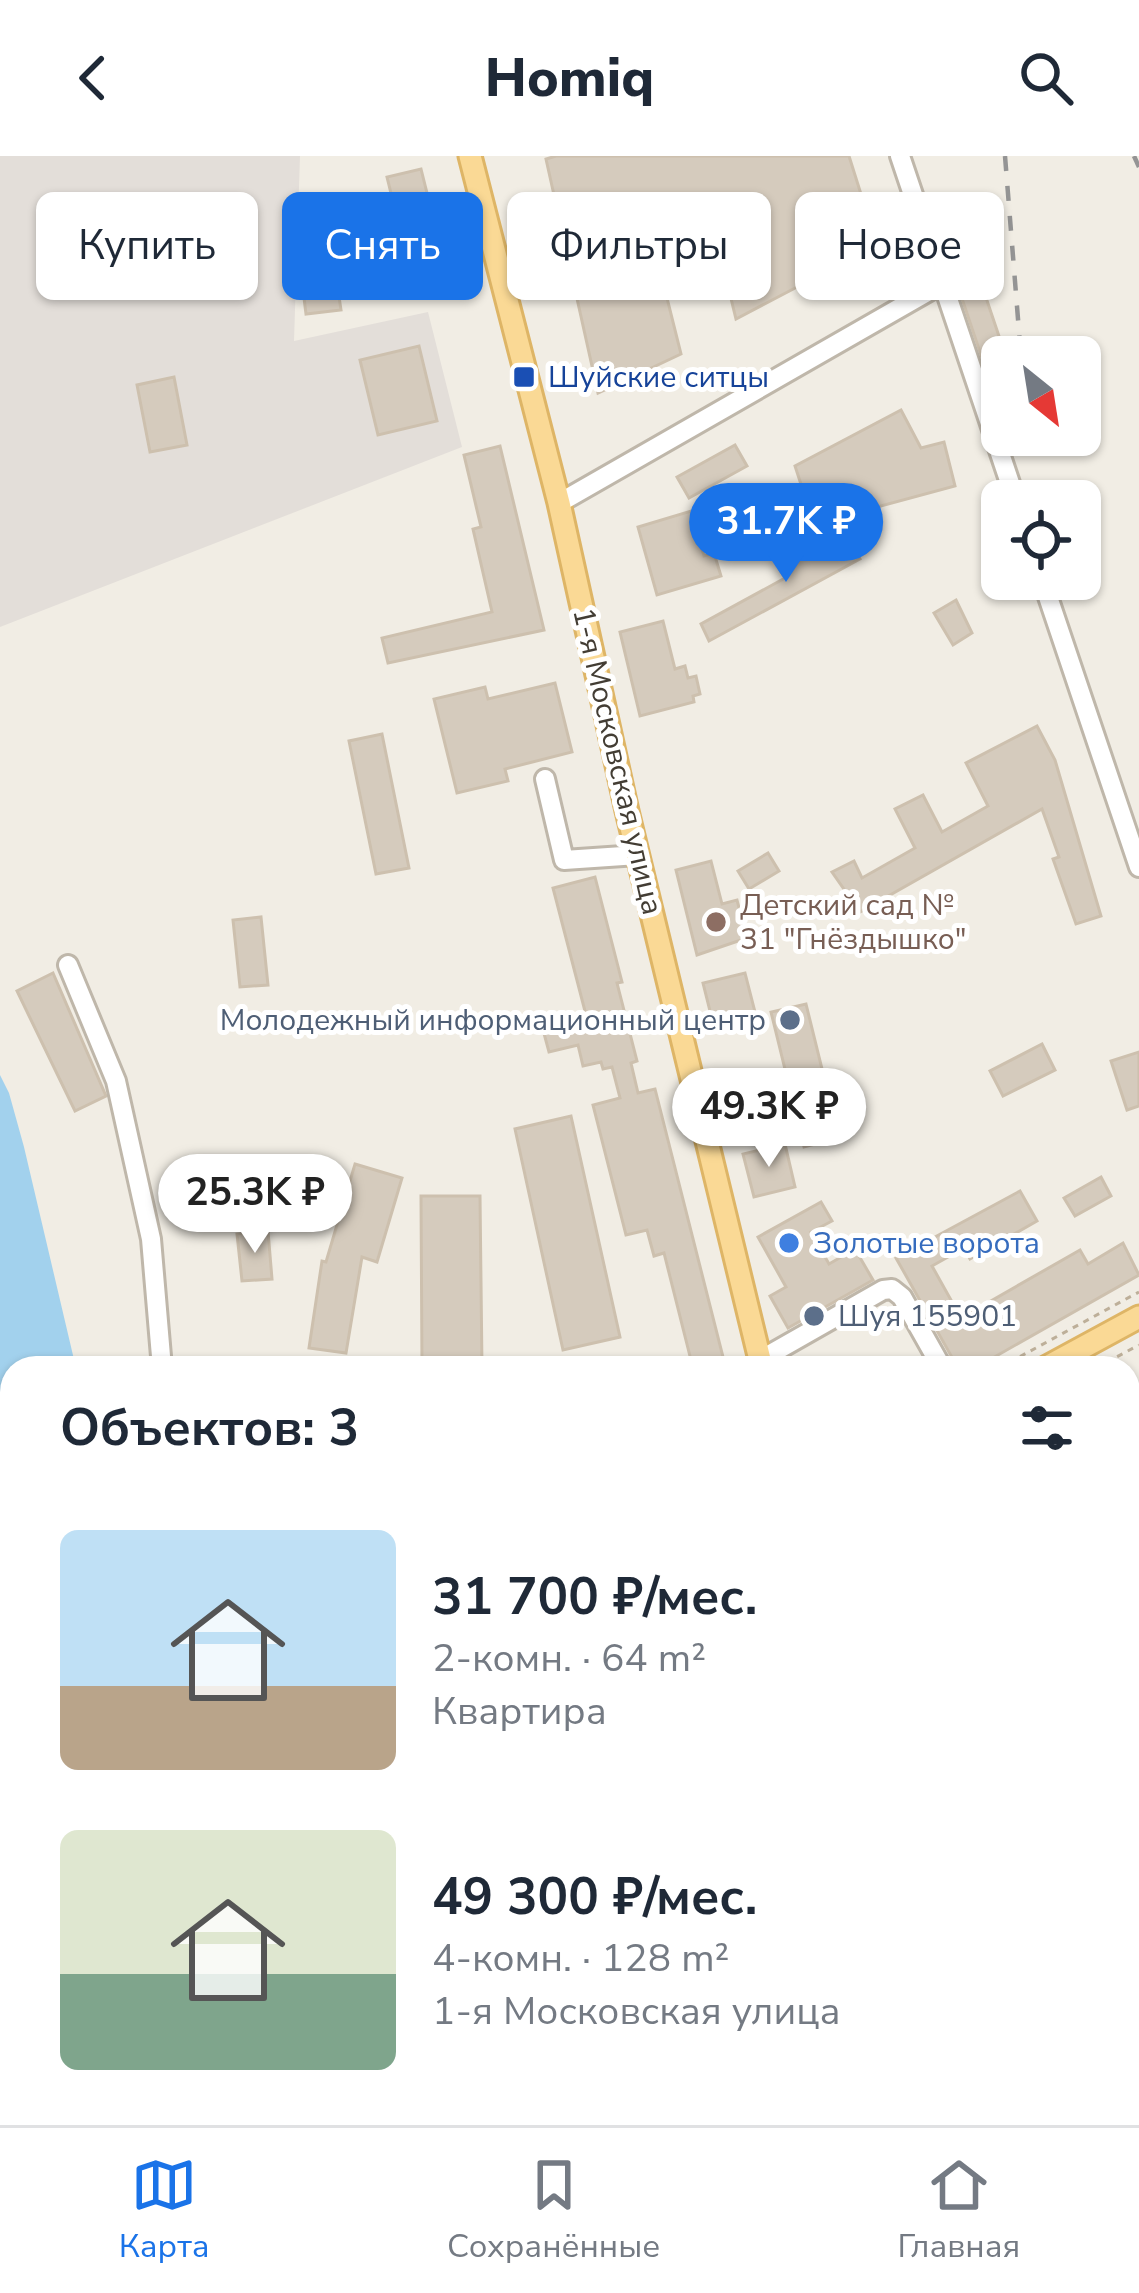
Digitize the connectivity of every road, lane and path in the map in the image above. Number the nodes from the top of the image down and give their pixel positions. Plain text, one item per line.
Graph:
1 (470, 156) edge
2 (900, 156) edge
3 (912, 192) edge
4 (915, 300) edge
5 (948, 300) edge
6 (1009, 480) edge
7 (559, 502) junction
8 (1049, 600) edge
9 (545, 779) dead end
10 (638, 855) junction
11 (1139, 867) edge
12 (68, 965) dead end
13 (1139, 1292) edge
14 (1139, 1317) edge
15 (162, 1356) edge
16 (759, 1356) edge
17 (774, 1356) edge
18 (935, 1356) edge
19 (1021, 1356) edge
20 (1067, 1356) edge

1 - 7 main road, 1-я Московская улица
2 - 3 street
4 - 7 street
5 - 6 street
7 - 10 main road, 1-я Московская улица
8 - 11 street
9 - 10 street
10 - 16 main road, 1-я Московская улица
12 - 15 street
13 - 19 path
14 - 20 main road
17 - 18 street

